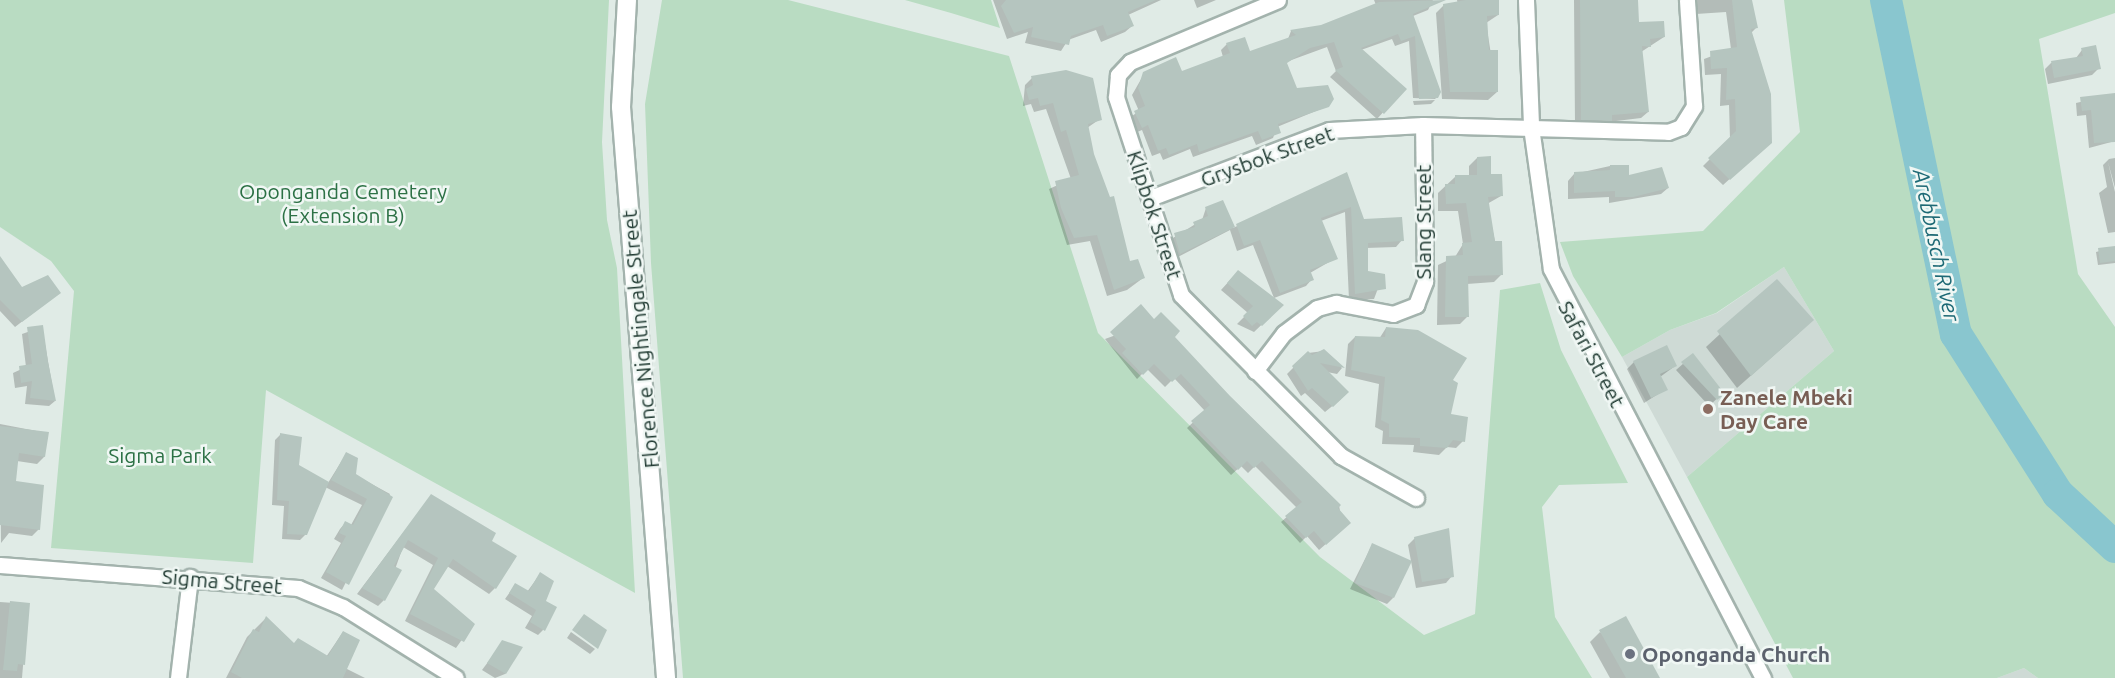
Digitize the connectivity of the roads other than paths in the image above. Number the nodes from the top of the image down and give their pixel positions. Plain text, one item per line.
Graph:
1 (627, 0) edge
2 (1278, 0) edge
3 (1526, 0) edge
4 (1687, 0) edge
5 (1423, 125) junction
6 (1531, 127) junction
7 (1150, 198) junction
8 (1255, 371) junction
9 (1416, 498) dead end
10 (0, 565) edge
11 (190, 577) junction
12 (178, 678) edge
13 (456, 678) edge
14 (666, 678) edge
15 (1763, 678) edge

1 - 14 main road, Florence Nightingale Street
2 - 7 street, Klipbok Street
3 - 6 street, Safari Street
4 - 6 street, Grysbok Street
5 - 6 street, Grysbok Street
5 - 7 street, Grysbok Street
5 - 8 street, Slang Street
6 - 15 street, Safari Street
7 - 8 street, Klipbok Street
8 - 9 street, Klipbok Street
10 - 11 street, Sigma Street
11 - 12 street
11 - 13 street, Sigma Street

